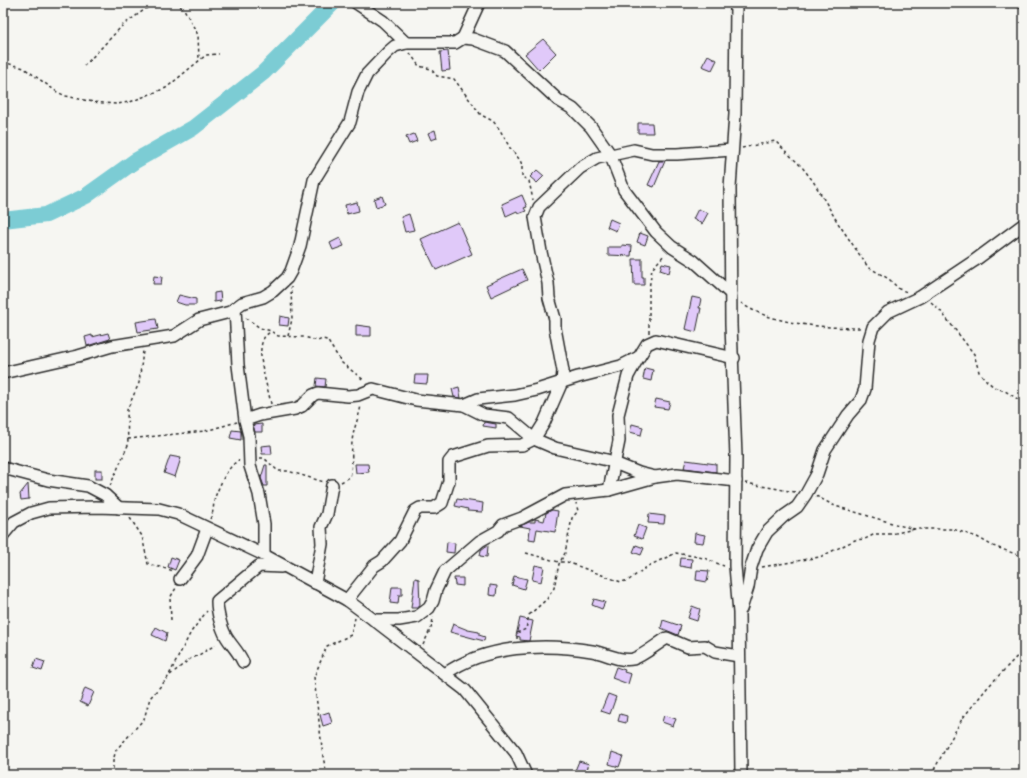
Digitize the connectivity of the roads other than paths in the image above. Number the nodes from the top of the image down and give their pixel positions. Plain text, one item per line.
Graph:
1 (356, 3) edge
2 (479, 3) edge
3 (736, 3) edge
4 (463, 38) junction
5 (406, 43) junction
6 (732, 150) junction
7 (610, 154) junction
8 (1024, 224) edge
9 (732, 294) junction
10 (235, 312) junction
11 (639, 357) junction
12 (734, 358) junction
13 (3, 373) edge
14 (562, 382) junction
15 (464, 405) junction
16 (245, 420) junction
17 (534, 439) junction
18 (615, 463) junction
19 (3, 468) edge
20 (655, 477) junction
21 (736, 481) junction
22 (332, 485) road end
23 (609, 490) junction
24 (121, 508) junction
25 (207, 528) junction
26 (3, 535) edge
27 (242, 546) junction
28 (264, 555) junction
29 (259, 566) junction
30 (285, 568) junction
31 (181, 576) road end
32 (315, 583) junction
33 (347, 600) junction
34 (739, 613) junction
35 (374, 620) junction
36 (739, 656) junction
37 (242, 662) dead end
38 (445, 674) junction
39 (526, 775) edge
40 (741, 775) edge

1 - 5 street
2 - 4 street
3 - 6 street
4 - 5 street
4 - 7 street
5 - 10 street
6 - 7 street
6 - 9 street
7 - 9 street
7 - 14 street
8 - 34 street
9 - 12 street
10 - 13 street
10 - 16 street
11 - 12 street
11 - 14 street
11 - 18 street
12 - 21 street
14 - 15 street
14 - 17 street
15 - 16 street
15 - 17 street
16 - 28 street
17 - 18 street
17 - 33 street
18 - 20 street
18 - 23 street
19 - 24 street
20 - 21 street
20 - 23 street
21 - 34 street
22 - 32 street
23 - 35 street
24 - 25 street
24 - 26 street
25 - 27 street
25 - 31 street
27 - 28 street
27 - 29 street
28 - 30 street
29 - 30 street
29 - 37 street
30 - 32 street
32 - 33 street
33 - 35 street
34 - 36 street
35 - 38 street
36 - 38 street
36 - 40 street
38 - 39 street

